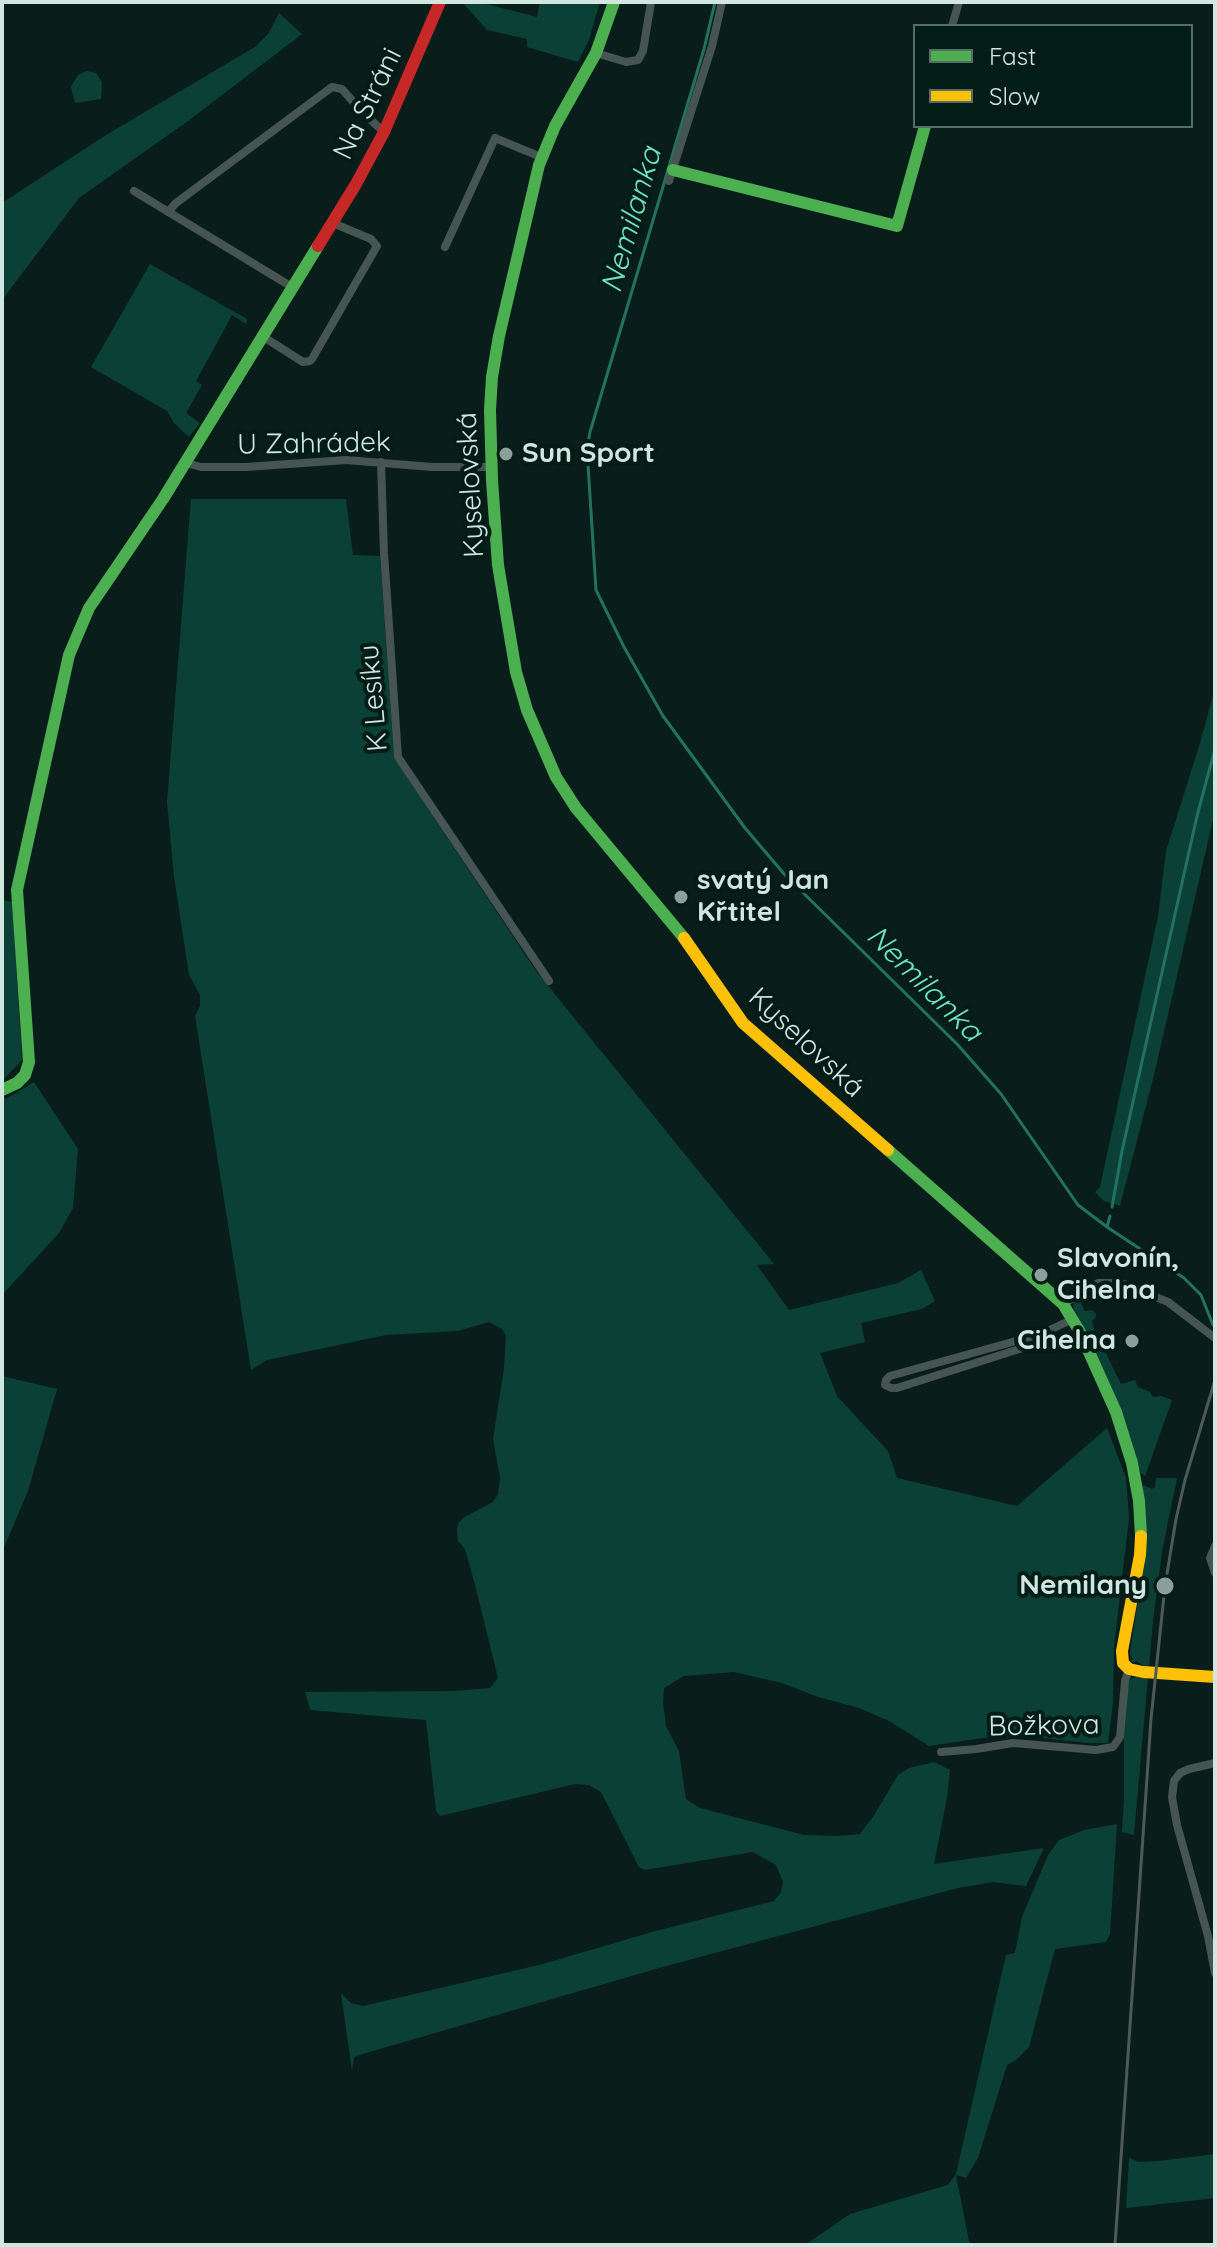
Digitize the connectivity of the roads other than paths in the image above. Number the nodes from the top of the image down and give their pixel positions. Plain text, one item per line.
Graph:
1 (440, 2) edge
2 (614, 2) edge
3 (651, 2) edge
4 (722, 2) edge
5 (959, 2) edge
6 (953, 24) edge
7 (596, 53) junction
8 (924, 128) edge
9 (384, 132) junction
10 (541, 157) junction
11 (671, 176) joint
12 (134, 191) dead end
13 (168, 212) junction
14 (333, 223) junction
15 (445, 247) dead end
16 (292, 287) junction
17 (262, 336) junction
18 (381, 462) junction
19 (186, 463) junction
20 (492, 467) junction
21 (549, 981) dead end
22 (2, 1090) edge
23 (1063, 1304) junction
24 (1073, 1319) junction
25 (1041, 1334) junction
26 (1215, 1338) edge
27 (1215, 1546) edge
28 (1215, 1573) edge
29 (1129, 1669) junction
30 (1215, 1677) edge
31 (941, 1752) dead end
32 (1215, 1763) edge
33 (1215, 1973) edge

1 - 9 street, Na Stráni
2 - 7 street, Kyselovská
3 - 7 street
4 - 11 street
5 - 6 street
7 - 10 street, Kyselovská
8 - 11 street
9 - 13 street
9 - 14 street, Na Stráni
10 - 15 street
10 - 20 street, Kyselovská
12 - 13 street
13 - 16 street
14 - 16 street, Na Stráni
14 - 17 street
16 - 17 street, Na Stráni
17 - 19 street, Na Stráni
18 - 19 street, U Zahrádek
18 - 20 street, U Zahrádek
18 - 21 street, K Lesíku
19 - 22 street, Na Stráni
20 - 23 street, Kyselovská
23 - 24 street, Kyselovská
23 - 26 street
24 - 25 street
24 - 29 street, Kyselovská
25 - 25 street
27 - 28 street
29 - 30 street
29 - 31 street, Božkova
32 - 33 street

